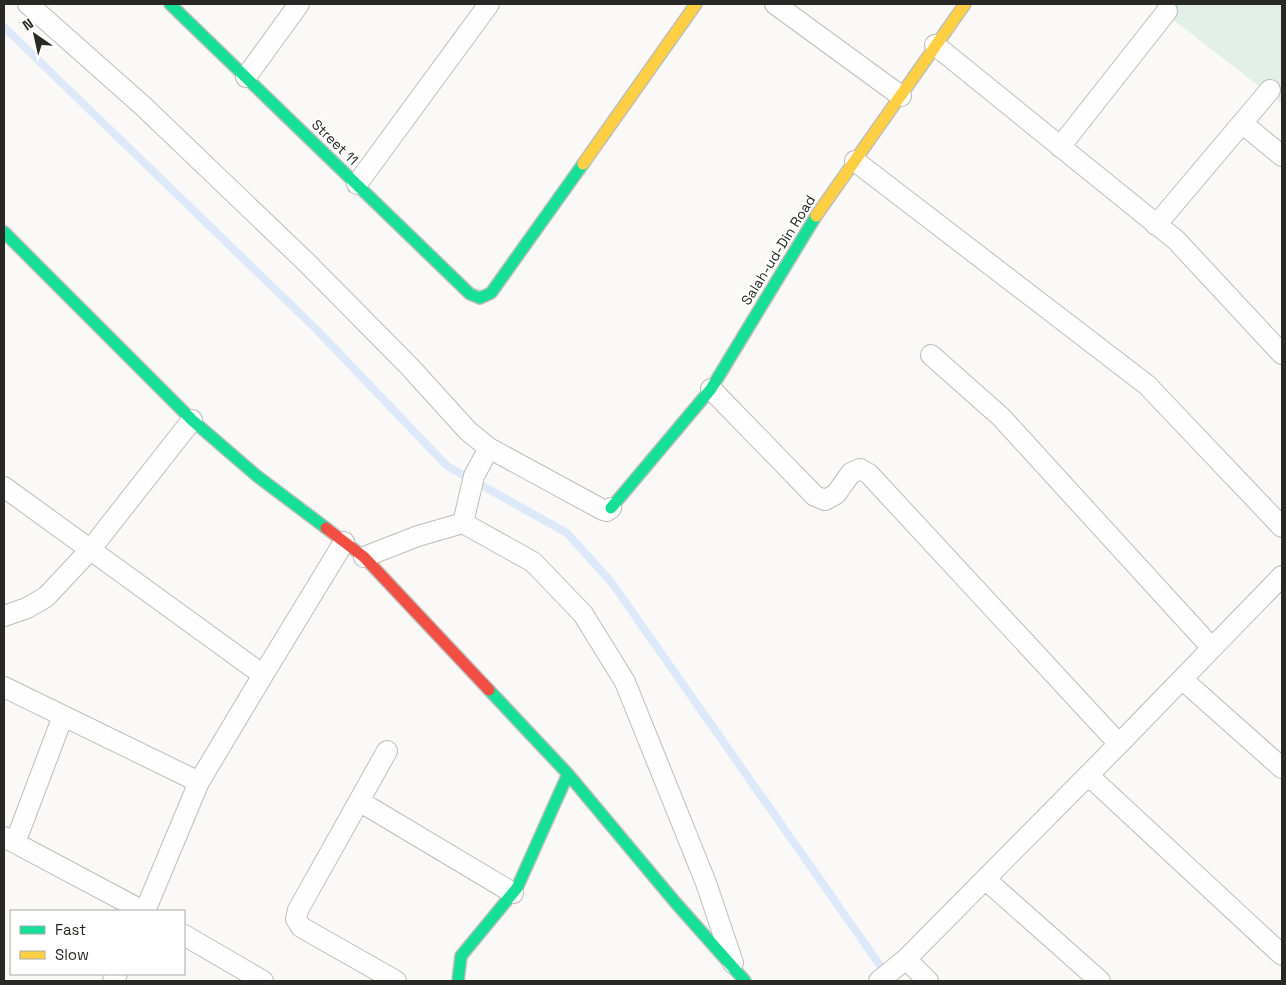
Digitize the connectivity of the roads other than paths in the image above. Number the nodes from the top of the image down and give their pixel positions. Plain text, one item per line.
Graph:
1 (28, 4) edge
2 (170, 4) edge
3 (299, 4) edge
4 (489, 4) edge
5 (696, 4) edge
6 (775, 4) edge
7 (965, 4) edge
8 (1167, 11) dead end
9 (935, 45) junction
10 (246, 77) junction
11 (1270, 90) dead end
12 (902, 96) junction
13 (1242, 123) junction
14 (1060, 148) junction
15 (1282, 156) edge
16 (855, 161) junction
17 (357, 184) junction
18 (1156, 225) junction
19 (4, 232) edge
20 (1282, 354) edge
21 (931, 355) dead end
22 (711, 389) junction
23 (192, 420) junction
24 (489, 448) junction
25 (4, 487) edge
26 (611, 508) joint
27 (463, 523) junction
28 (1282, 527) edge
29 (344, 542) junction
30 (90, 550) junction
31 (364, 558) junction
32 (1281, 578) edge
33 (4, 616) edge
34 (1212, 648) junction
35 (263, 676) junction
36 (1182, 679) junction
37 (4, 687) edge
38 (62, 716) junction
39 (1119, 744) junction
40 (387, 751) dead end
41 (1282, 768) edge
42 (568, 774) junction
43 (1088, 775) junction
44 (199, 782) junction
45 (359, 800) junction
46 (10, 840) edge
47 (985, 879) junction
48 (513, 893) junction
49 (142, 910) edge
50 (144, 910) edge
51 (185, 936) edge
52 (1282, 955) edge
53 (901, 962) junction
54 (740, 976) edge
55 (263, 981) edge
56 (396, 981) edge
57 (458, 981) edge
58 (879, 981) edge
59 (928, 981) edge
60 (1100, 981) edge

1 - 24 street
2 - 10 street, Street 11
3 - 10 street
4 - 17 street
5 - 17 street, Street 11
6 - 12 street
7 - 9 street, Salah-ud-Din Road
8 - 14 street
9 - 12 street, Salah-ud-Din Road
9 - 14 street
10 - 17 street, Street 11
11 - 13 street
12 - 16 street, Salah-ud-Din Road
13 - 15 street
13 - 18 street
14 - 18 street
16 - 22 street, Salah-ud-Din Road
16 - 28 street
18 - 20 street
19 - 23 street
21 - 34 street
22 - 26 street, Salah-ud-Din Road
22 - 39 street
23 - 29 street
23 - 30 street
24 - 26 street
24 - 27 street
25 - 30 street
27 - 31 street
27 - 54 street
29 - 31 street
29 - 35 street
30 - 33 street
30 - 35 street
31 - 42 street
32 - 34 street
34 - 36 street
35 - 44 street
36 - 39 street
36 - 41 street
37 - 38 street
38 - 44 street
38 - 46 street
39 - 43 street
40 - 45 street
42 - 48 street
42 - 54 street
43 - 47 street
43 - 52 street
44 - 50 street
45 - 48 street
45 - 56 street
46 - 49 street
47 - 53 street
47 - 60 street
48 - 57 street
51 - 55 street
53 - 58 street
53 - 59 street

